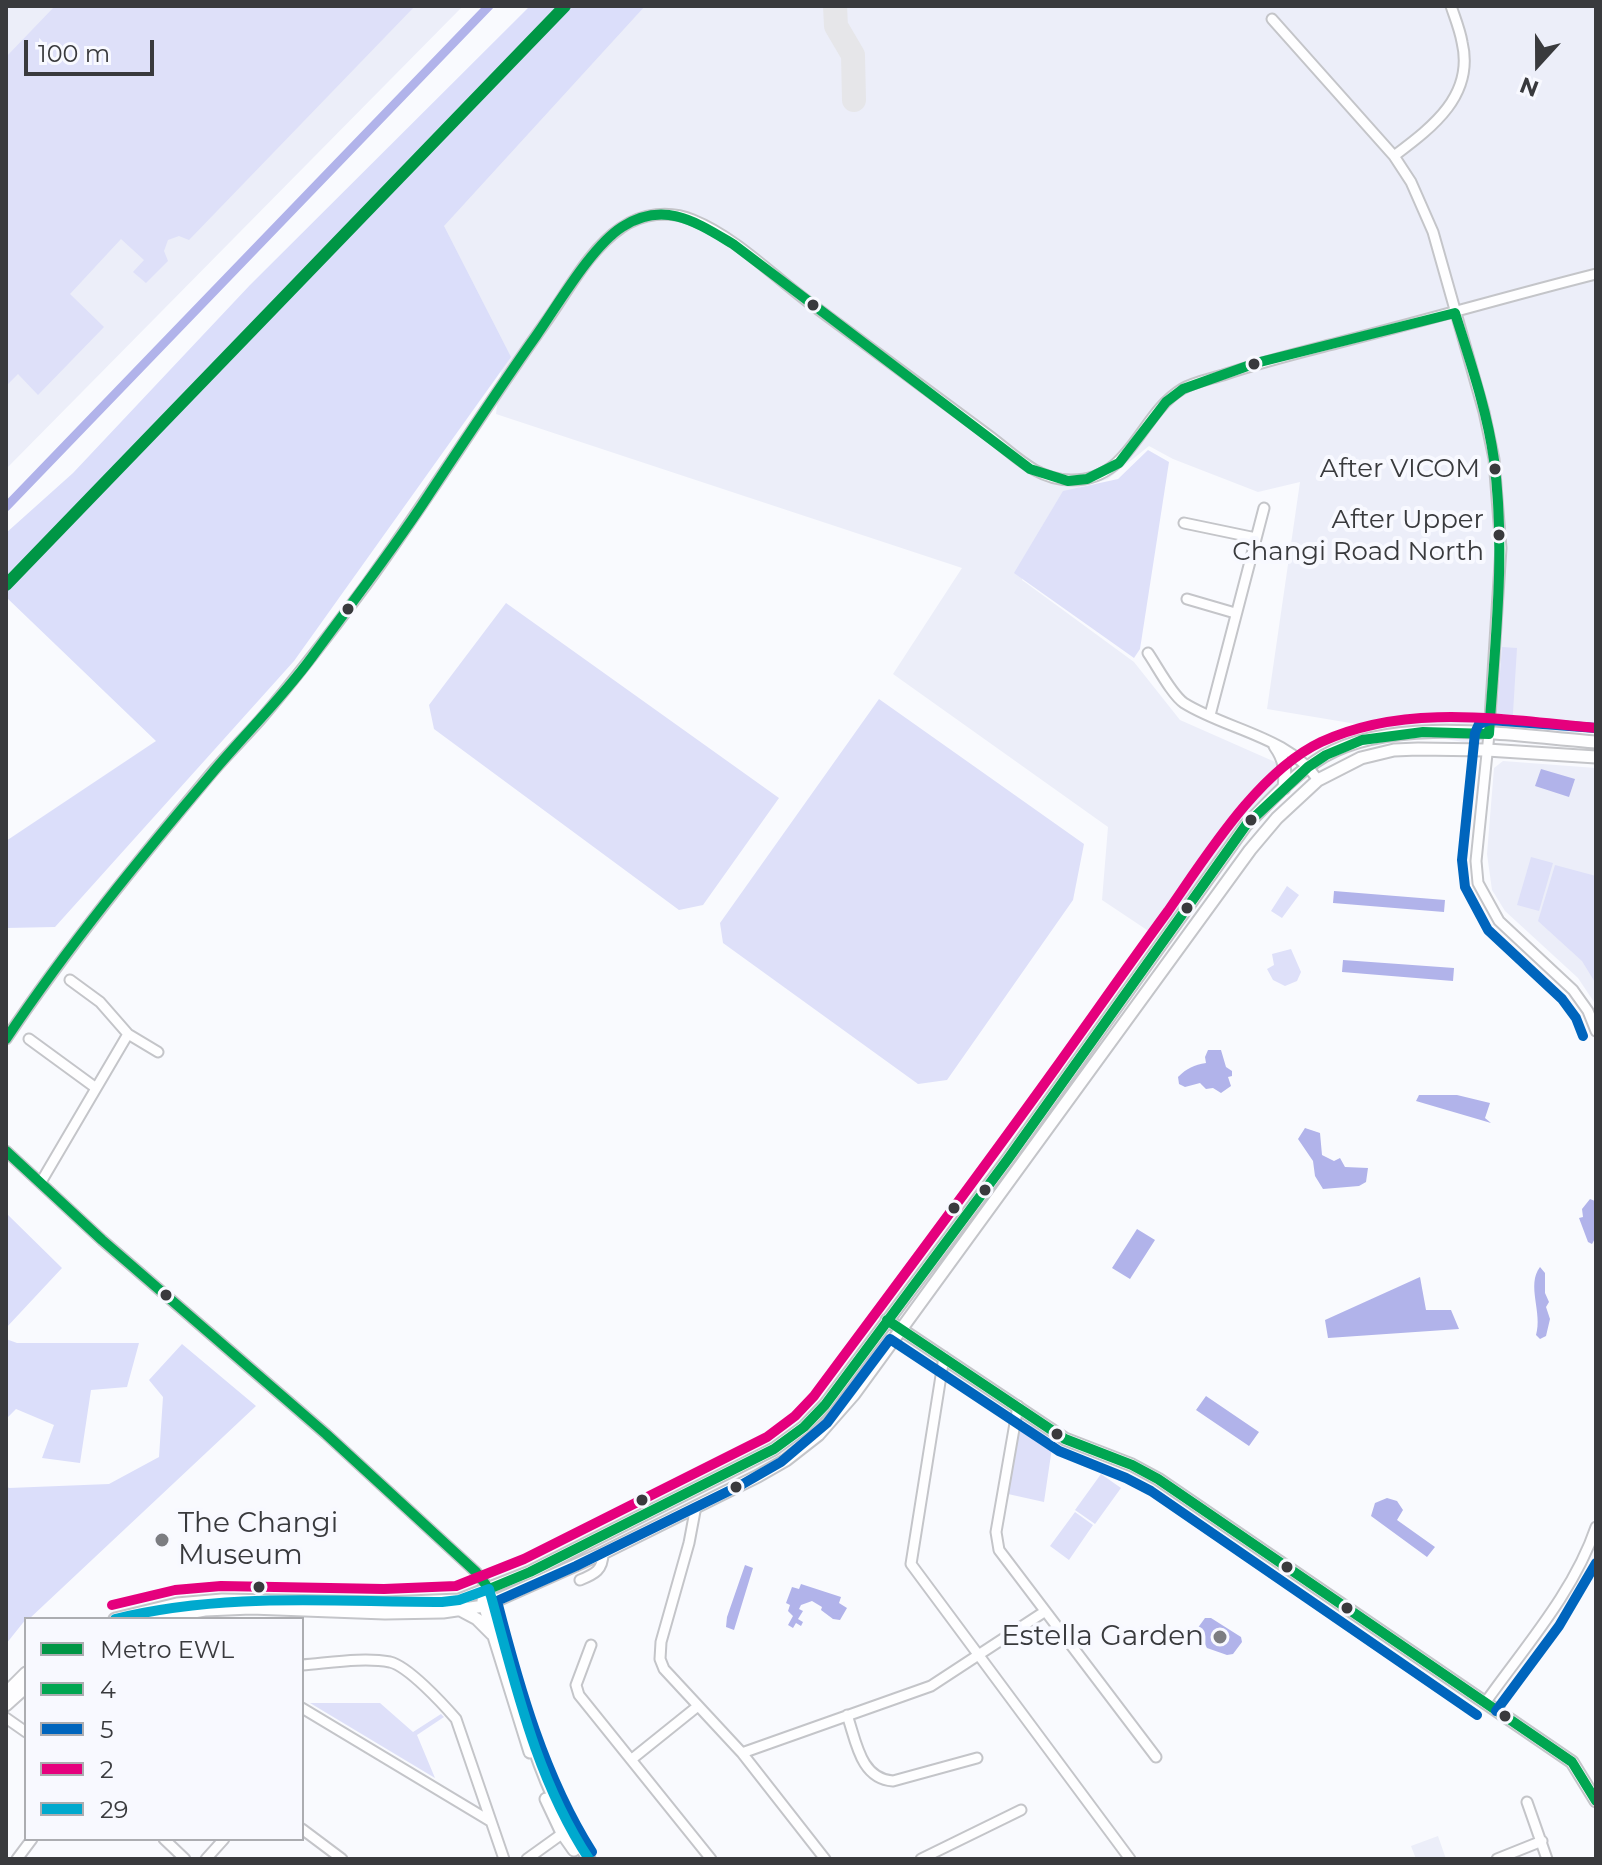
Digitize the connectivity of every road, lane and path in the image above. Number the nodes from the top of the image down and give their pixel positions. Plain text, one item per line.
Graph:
1 (1451, 6) edge
2 (1272, 19) dead end
3 (1394, 156) junction
4 (1596, 274) edge
5 (1455, 313) junction
6 (1264, 508) dead end
7 (1184, 523) dead end
8 (1256, 538) junction
9 (1187, 599) dead end
10 (1235, 613) junction
11 (1148, 653) dead end
12 (1210, 715) junction
13 (1489, 734) junction
14 (1596, 742) edge
15 (1275, 746) junction
16 (1487, 750) junction
17 (1596, 757) edge
18 (1308, 767) junction
19 (1318, 780) junction
20 (1284, 788) junction
21 (70, 980) dead end
22 (1596, 1031) edge
23 (128, 1034) junction
24 (6, 1039) edge
25 (29, 1039) dead end
26 (1085, 1049) junction
27 (158, 1052) dead end
28 (1105, 1052) junction
29 (96, 1088) junction
30 (6, 1151) edge
31 (41, 1182) junction
32 (887, 1320) junction
33 (902, 1330) junction
34 (944, 1357) junction
35 (1018, 1406) junction
36 (696, 1506) junction
37 (1596, 1527) edge
38 (603, 1553) junction
39 (580, 1580) dead end
40 (485, 1591) junction
41 (517, 1592) junction
42 (489, 1604) junction
43 (462, 1611) junction
44 (1044, 1612) junction
45 (122, 1617) edge
46 (164, 1617) edge
47 (497, 1621) junction
48 (493, 1634) junction
49 (591, 1645) dead end
50 (979, 1657) junction
51 (304, 1665) edge
52 (24, 1675) edge
53 (24, 1689) edge
54 (6, 1693) edge
55 (1485, 1703) junction
56 (6, 1705) edge
57 (698, 1706) junction
58 (304, 1709) edge
59 (847, 1715) junction
60 (6, 1718) edge
61 (24, 1731) edge
62 (742, 1753) junction
63 (1156, 1757) dead end
64 (977, 1758) dead end
65 (632, 1759) junction
66 (1596, 1801) edge
67 (1527, 1802) dead end
68 (1021, 1810) dead end
69 (490, 1821) junction
70 (304, 1830) edge
71 (565, 1831) junction
72 (30, 1841) edge
73 (166, 1841) edge
74 (222, 1841) edge
75 (1542, 1841) junction
76 (940, 1849) junction
77 (176, 1850) junction
78 (17, 1859) edge
79 (169, 1859) edge
80 (185, 1859) edge
81 (206, 1859) edge
82 (342, 1859) edge
83 (504, 1859) edge
84 (527, 1859) edge
85 (580, 1859) edge
86 (589, 1859) edge
87 (711, 1859) edge
88 (825, 1859) edge
89 (921, 1859) edge
90 (945, 1859) edge
91 (1130, 1859) edge
92 (1497, 1859) edge
93 (1547, 1859) edge

1 - 3 street
2 - 3 street
3 - 5 street
4 - 5 street
5 - 13 street
5 - 24 street
6 - 8 street
7 - 8 street
8 - 10 street
9 - 10 street
10 - 12 street
11 - 12 street
12 - 15 street
13 - 14 street
13 - 16 street
13 - 18 street
15 - 18 street
15 - 20 street
16 - 17 street
16 - 19 street
16 - 22 street
18 - 19 street
18 - 20 street
19 - 28 street
20 - 26 street
21 - 23 street
23 - 27 street
23 - 29 street
25 - 29 street
26 - 28 street
26 - 32 street
28 - 33 street
29 - 31 street
30 - 31 street
31 - 40 street
32 - 33 street
32 - 40 street
33 - 34 street
33 - 36 street
34 - 35 street
34 - 50 street
35 - 44 street
35 - 55 street
36 - 38 street
36 - 57 street
37 - 55 street
38 - 39 street
38 - 41 street
40 - 42 street
40 - 45 street
41 - 42 street
41 - 47 street
42 - 43 street
42 - 47 street
42 - 48 street
43 - 46 street
43 - 48 street
44 - 50 street
44 - 63 street
47 - 71 street
48 - 71 street
49 - 65 street
50 - 59 street
50 - 91 street
51 - 69 street
52 - 54 street
53 - 56 street
55 - 66 street
57 - 62 street
57 - 65 street
58 - 69 street
59 - 62 street
59 - 64 street
60 - 61 street
62 - 88 street
65 - 87 street
67 - 75 street
68 - 76 street
69 - 83 street
70 - 82 street
71 - 84 street
71 - 85 street
71 - 86 street
72 - 78 street
73 - 77 street
74 - 81 street
75 - 92 street
75 - 93 street
76 - 89 street
76 - 90 street
77 - 79 street
77 - 80 street

